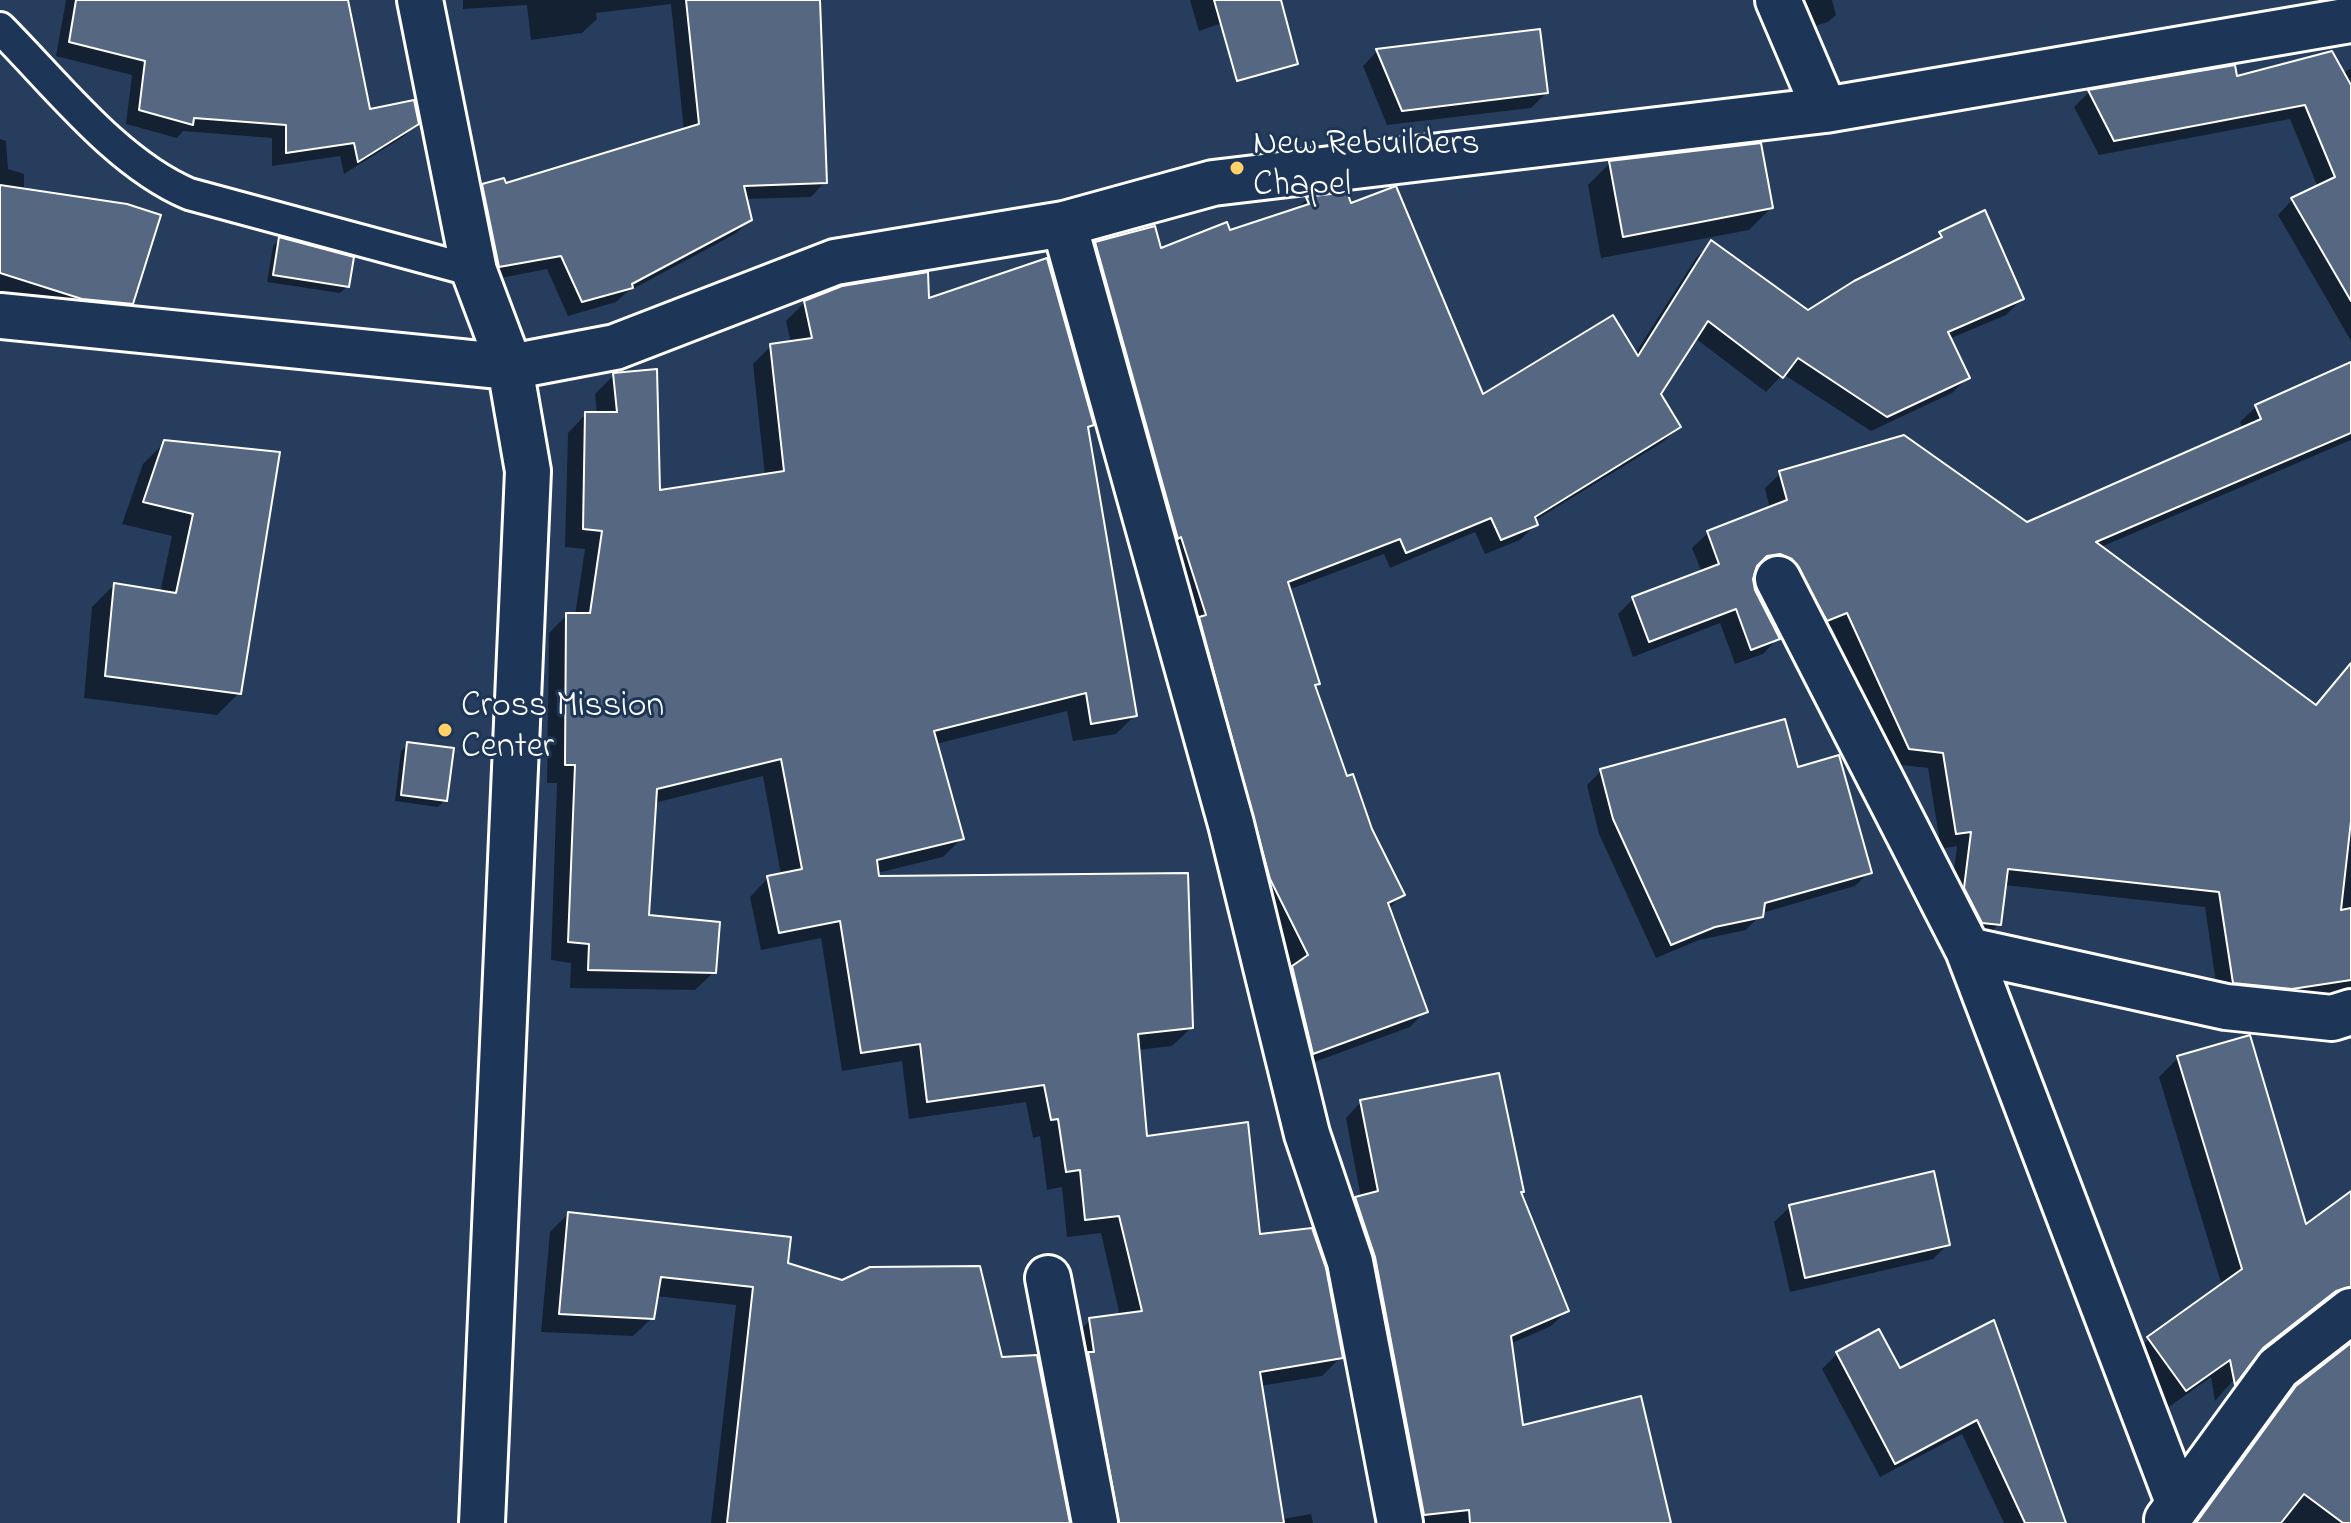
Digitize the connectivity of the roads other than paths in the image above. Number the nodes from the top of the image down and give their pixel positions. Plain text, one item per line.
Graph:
1 (420, 0) edge
2 (1778, 0) edge
3 (2351, 20) edge
4 (0, 28) edge
5 (1825, 110) junction
6 (1064, 224) junction
7 (474, 271) junction
8 (0, 316) edge
9 (510, 367) junction
10 (1778, 579) dead end
11 (1968, 950) junction
12 (2351, 1012) edge
13 (1048, 1278) dead end
14 (2351, 1311) edge
15 (2172, 1512) edge
16 (482, 1523) edge
17 (1095, 1523) edge
18 (1400, 1523) edge

1 - 7 street
2 - 5 street
3 - 5 street
4 - 7 lane
5 - 6 street
6 - 9 street
6 - 18 street
7 - 9 street
8 - 9 street
9 - 16 street
10 - 11 street
11 - 12 street
11 - 15 street
13 - 17 street
14 - 15 street

